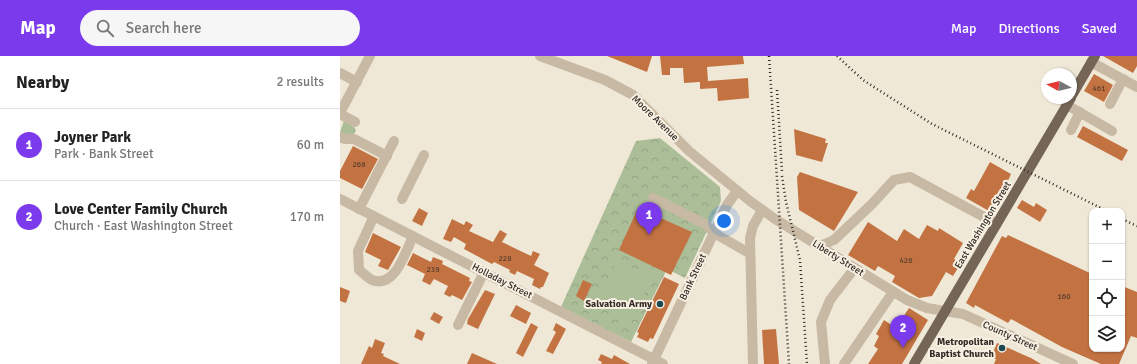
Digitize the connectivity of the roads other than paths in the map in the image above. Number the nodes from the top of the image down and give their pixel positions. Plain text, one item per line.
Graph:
1 (370, 56) edge
2 (540, 56) edge
3 (1093, 59) edge
4 (340, 73) edge
5 (1123, 79) junction
6 (356, 82) junction
7 (1137, 86) edge
8 (1077, 88) edge
9 (1068, 104) edge
10 (1073, 104) edge
11 (1110, 104) dead end
12 (1080, 112) junction
13 (340, 114) edge
14 (355, 122) dead end
15 (1071, 130) dead end
16 (1112, 131) dead end
17 (340, 137) edge
18 (394, 141) dead end
19 (424, 155) dead end
20 (387, 156) junction
21 (737, 191) junction
22 (653, 198) dead end
23 (340, 199) edge
24 (402, 199) dead end
25 (359, 209) junction
26 (762, 210) junction
27 (374, 216) junction
28 (997, 224) junction
29 (714, 233) junction
30 (413, 236) junction
31 (820, 246) junction
32 (749, 253) junction
33 (854, 268) junction
34 (484, 272) junction
35 (893, 292) junction
36 (946, 310) junction
37 (458, 325) dead end
38 (653, 362) edge
39 (664, 364) edge
40 (753, 364) edge
41 (825, 364) edge
42 (844, 364) edge
43 (914, 364) edge
44 (1073, 364) edge

1 - 6 street
2 - 21 street, Moore Avenue
3 - 5 street
3 - 8 main road, East Washington Street
4 - 6 street
5 - 7 street
5 - 11 street
6 - 13 street
9 - 28 main road, East Washington Street
10 - 12 street
12 - 15 street
12 - 16 street
13 - 14 street
17 - 20 street
18 - 20 street
19 - 24 street
20 - 25 street
21 - 26 street, Liberty Street
21 - 29 street, Bank Street
22 - 29 street
23 - 25 street, Holladay Street
25 - 27 street, Holladay Street
26 - 31 street, Liberty Street
26 - 32 street
27 - 30 street, Holladay Street
27 - 30 street
28 - 31 street
28 - 36 main road, East Washington Street
29 - 32 street
29 - 38 street, Bank Street
30 - 34 street, Holladay Street
31 - 33 street, Liberty Street
32 - 40 street
33 - 35 street, Liberty Street
33 - 41 street
34 - 37 street
34 - 38 street, Holladay Street
35 - 36 street, Liberty Street
35 - 42 street
36 - 43 main road, East Washington Street
36 - 44 street, County Street
38 - 39 street, Holladay Street

